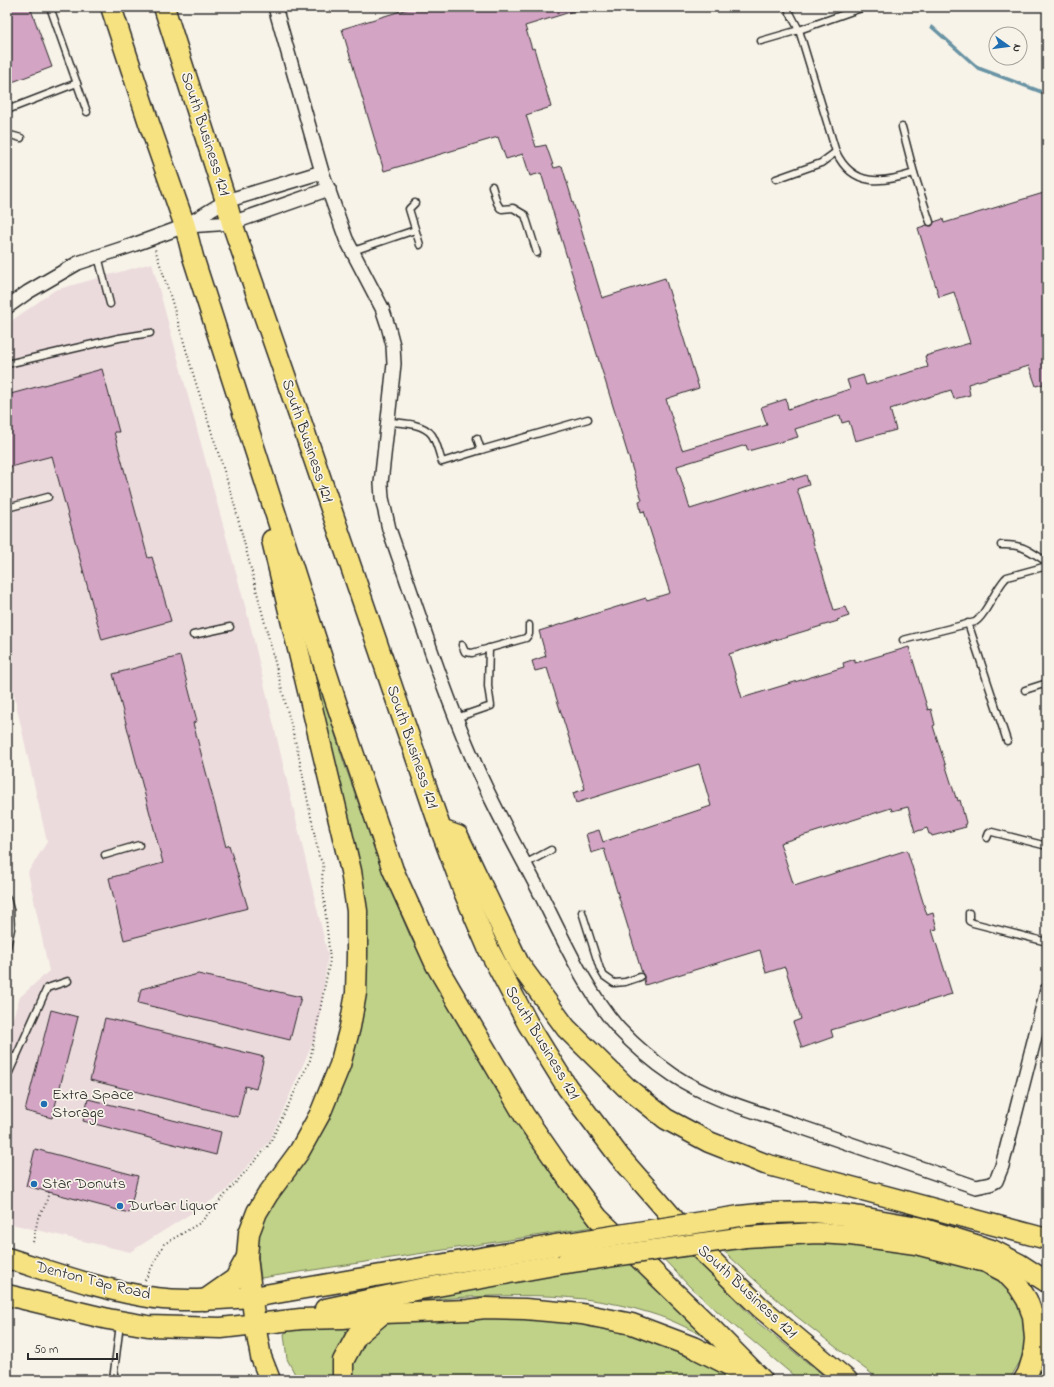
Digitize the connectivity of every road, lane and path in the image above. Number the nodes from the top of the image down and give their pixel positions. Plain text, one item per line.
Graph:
1 (50, 7) edge
2 (111, 7) edge
3 (164, 7) edge
4 (275, 7) edge
5 (786, 7) edge
6 (864, 7) edge
7 (799, 30) junction
8 (761, 41) dead end
9 (77, 83) junction
10 (7, 110) edge
11 (87, 112) dead end
12 (902, 127) dead end
13 (7, 134) edge
14 (22, 138) dead end
15 (836, 152) junction
16 (322, 172) junction
17 (914, 173) junction
18 (776, 179) dead end
19 (492, 186) dead end
20 (328, 189) junction
21 (226, 201) junction
22 (415, 203) dead end
23 (930, 222) dead end
24 (232, 223) junction
25 (185, 226) junction
26 (415, 230) junction
27 (152, 239) junction
28 (420, 246) dead end
29 (353, 251) junction
30 (537, 253) dead end
31 (98, 256) junction
32 (110, 304) dead end
33 (7, 307) edge
34 (150, 333) dead end
35 (7, 364) edge
36 (238, 395) junction
37 (588, 419) dead end
38 (388, 422) junction
39 (477, 438) dead end
40 (481, 450) junction
41 (48, 497) dead end
42 (7, 508) edge
43 (1001, 545) dead end
44 (1047, 562) edge
45 (1047, 566) edge
46 (968, 624) junction
47 (529, 626) dead end
48 (230, 627) dead end
49 (193, 635) dead end
50 (903, 640) dead end
51 (462, 644) dead end
52 (489, 648) junction
53 (1047, 684) edge
54 (1025, 690) dead end
55 (456, 718) junction
56 (1007, 741) dead end
57 (441, 830) junction
58 (987, 838) dead end
59 (139, 845) dead end
60 (1047, 846) edge
61 (551, 850) dead end
62 (105, 855) dead end
63 (525, 864) junction
64 (7, 898) edge
65 (9, 910) edge
66 (582, 912) dead end
67 (968, 913) dead end
68 (1047, 942) edge
69 (7, 947) edge
70 (640, 977) dead end
71 (68, 981) dead end
72 (1047, 990) edge
73 (7, 1055) edge
74 (16, 1058) junction
75 (7, 1077) edge
76 (49, 1192) dead end
77 (868, 1192) junction
78 (1047, 1239) edge
79 (32, 1242) dead end
80 (247, 1257) junction
81 (7, 1258) edge
82 (1047, 1275) edge
83 (145, 1280) dead end
84 (1047, 1282) edge
85 (7, 1295) edge
86 (253, 1297) junction
87 (205, 1300) junction
88 (383, 1314) junction
89 (301, 1319) junction
90 (121, 1322) junction
91 (255, 1325) junction
92 (226, 1328) junction
93 (268, 1376) edge
94 (113, 1380) edge
95 (343, 1380) edge
96 (758, 1380) edge
97 (762, 1380) edge
98 (847, 1380) edge
99 (1024, 1380) edge

1 - 9 lane
2 - 25 main road
3 - 21 main road, South Business 121
4 - 16 street
5 - 7 lane
6 - 7 lane
7 - 8 lane
7 - 15 lane
9 - 10 lane
9 - 11 lane
12 - 17 lane
13 - 14 lane
15 - 17 lane
15 - 18 lane
16 - 20 street
16 - 21 street
17 - 23 lane
19 - 30 lane
20 - 24 street
20 - 29 street
21 - 24 main road, South Business 121
21 - 25 street
22 - 26 lane
24 - 25 street
24 - 57 main road, South Business 121
25 - 27 street
25 - 36 main road
26 - 28 lane
26 - 29 lane
27 - 31 street
27 - 83 path
29 - 38 street
31 - 32 lane
31 - 33 street
34 - 35 lane
36 - 80 main road
36 - 97 main road
37 - 40 lane
38 - 40 lane
38 - 55 street
39 - 40 lane
41 - 42 lane
43 - 44 lane
45 - 46 lane
46 - 50 lane
46 - 56 lane
47 - 52 lane
48 - 49 lane
51 - 52 lane
52 - 55 lane
53 - 54 lane
55 - 63 street
57 - 77 main road
57 - 98 main road, South Business 121
58 - 60 lane
59 - 62 lane
61 - 63 lane
63 - 72 street
64 - 65 lane
65 - 69 lane
66 - 70 lane
67 - 68 lane
71 - 74 lane
73 - 74 lane
74 - 75 lane
76 - 79 path
77 - 78 main road
77 - 82 main road
80 - 86 main road
80 - 87 main road
81 - 87 main road, Denton Tap Road
84 - 86 main road, Denton Tap Road, bridge
85 - 90 main road, Denton Tap Road
86 - 87 main road, Denton Tap Road
86 - 91 main road
88 - 89 main road
88 - 95 main road
88 - 96 main road
89 - 91 main road, Denton Tap Road
89 - 99 main road, bridge
90 - 92 main road, Denton Tap Road
90 - 94 lane
91 - 92 main road, Denton Tap Road
91 - 93 main road
92 - 93 main road

